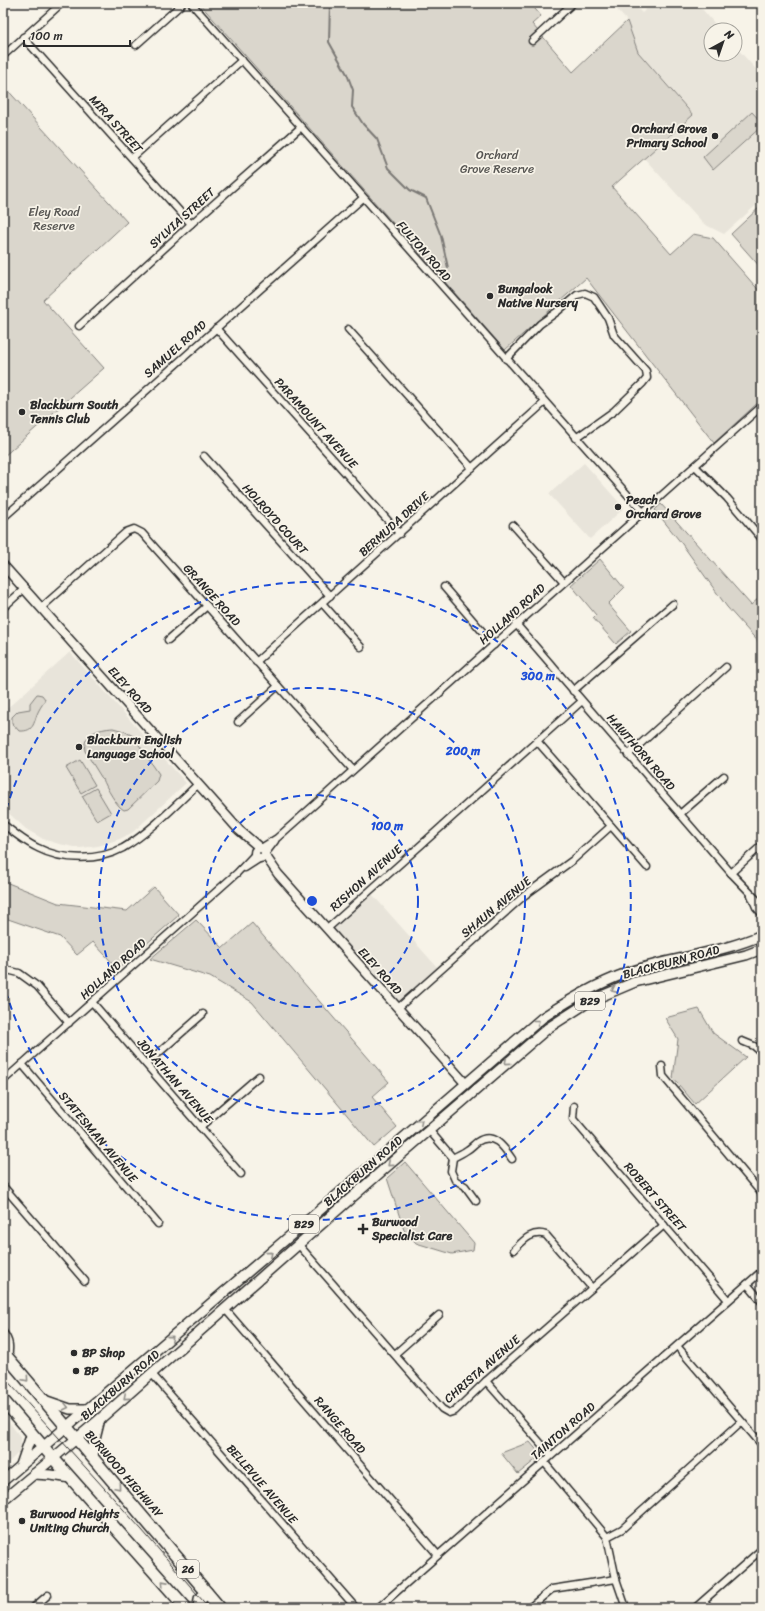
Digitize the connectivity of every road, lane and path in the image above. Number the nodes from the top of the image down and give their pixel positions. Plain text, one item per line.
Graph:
1 (62, 3) edge
2 (183, 3) edge
3 (191, 3) edge
4 (573, 3) edge
5 (23, 37) junction
6 (532, 40) dead end
7 (136, 45) dead end
8 (3, 56) edge
9 (242, 60) junction
10 (300, 128) junction
11 (132, 158) junction
12 (363, 198) junction
13 (191, 224) junction
14 (80, 326) dead end
15 (216, 328) junction
16 (348, 329) dead end
17 (506, 359) junction
18 (545, 402) junction
19 (762, 406) edge
20 (576, 438) junction
21 (204, 456) dead end
22 (695, 466) junction
23 (472, 468) junction
24 (643, 512) junction
25 (3, 518) edge
26 (513, 525) dead end
27 (400, 534) junction
28 (762, 538) edge
29 (3, 565) edge
30 (564, 582) junction
31 (444, 587) dead end
32 (24, 589) junction
33 (330, 596) junction
34 (322, 603) junction
35 (673, 604) dead end
36 (206, 606) junction
37 (3, 608) edge
38 (41, 608) junction
39 (516, 624) junction
40 (168, 640) dead end
41 (494, 645) junction
42 (360, 647) dead end
43 (256, 662) junction
44 (726, 667) dead end
45 (278, 686) junction
46 (573, 691) junction
47 (582, 701) junction
48 (238, 722) dead end
49 (537, 741) junction
50 (628, 755) junction
51 (353, 770) junction
52 (724, 776) dead end
53 (198, 784) junction
54 (680, 814) junction
55 (3, 824) edge
56 (611, 826) junction
57 (762, 845) edge
58 (260, 854) junction
59 (647, 867) dead end
60 (731, 872) junction
61 (750, 894) junction
62 (762, 905) edge
63 (762, 914) edge
64 (327, 929) junction
65 (761, 936) edge
66 (762, 949) edge
67 (3, 968) edge
68 (92, 1002) junction
69 (398, 1008) junction
70 (203, 1014) dead end
71 (68, 1023) junction
72 (742, 1041) dead end
73 (762, 1053) edge
74 (22, 1064) junction
75 (146, 1064) junction
76 (662, 1066) dead end
77 (258, 1076) dead end
78 (3, 1081) edge
79 (465, 1083) junction
80 (472, 1092) junction
81 (574, 1106) dead end
82 (200, 1127) junction
83 (429, 1130) junction
84 (453, 1158) junction
85 (512, 1159) dead end
86 (241, 1174) dead end
87 (3, 1186) edge
88 (762, 1194) edge
89 (476, 1200) dead end
90 (158, 1224) dead end
91 (664, 1225) junction
92 (291, 1235) junction
93 (298, 1244) junction
94 (514, 1250) dead end
95 (762, 1270) edge
96 (86, 1281) dead end
97 (747, 1284) junction
98 (592, 1288) junction
99 (728, 1300) junction
100 (762, 1302) edge
101 (225, 1309) junction
102 (439, 1315) dead end
103 (3, 1332) edge
104 (677, 1346) junction
105 (395, 1354) junction
106 (6, 1355) edge
107 (152, 1374) junction
108 (486, 1381) junction
109 (3, 1400) edge
110 (44, 1400) junction
111 (89, 1409) junction
112 (100, 1419) junction
113 (741, 1422) junction
114 (67, 1427) junction
115 (32, 1433) junction
116 (77, 1439) junction
117 (762, 1445) edge
118 (43, 1447) junction
119 (551, 1455) junction
120 (53, 1458) junction
121 (93, 1458) junction
122 (544, 1462) junction
123 (20, 1466) junction
124 (34, 1474) junction
125 (71, 1478) junction
126 (3, 1481) edge
127 (3, 1500) edge
128 (607, 1537) junction
129 (762, 1549) edge
130 (438, 1555) junction
131 (616, 1579) junction
132 (208, 1593) junction
133 (48, 1594) dead end
134 (704, 1600) junction
135 (33, 1608) edge
136 (186, 1608) edge
137 (199, 1608) edge
138 (220, 1608) edge
139 (356, 1608) edge
140 (378, 1608) edge
141 (529, 1608) edge
142 (626, 1608) edge
143 (695, 1608) edge
144 (710, 1608) edge

1 - 5 street
2 - 7 street
3 - 9 street, FULTON ROAD
4 - 6 street
5 - 8 street
5 - 11 street, MIRA STREET
9 - 10 street, FULTON ROAD
9 - 11 street
10 - 12 street, FULTON ROAD
10 - 13 street, SYLVIA STREET
11 - 13 street, MIRA STREET
12 - 15 street, SAMUEL ROAD
12 - 17 street, FULTON ROAD
13 - 14 street, SYLVIA STREET
15 - 25 street, SAMUEL ROAD
15 - 27 street, PARAMOUNT AVENUE
16 - 23 street
17 - 18 street, FULTON ROAD
17 - 20 street
18 - 20 street, FULTON ROAD
18 - 23 street, BERMUDA DRIVE
19 - 22 street, HOLLAND ROAD
20 - 24 street, FULTON ROAD
21 - 33 street, HOLROYD COURT
22 - 24 street, HOLLAND ROAD
22 - 28 street
23 - 27 street, BERMUDA DRIVE
24 - 30 street, HOLLAND ROAD
26 - 30 street
27 - 33 street, BERMUDA DRIVE
29 - 32 main road, ELEY ROAD
30 - 39 street, HOLLAND ROAD
31 - 41 street
32 - 37 street
32 - 38 main road, ELEY ROAD
33 - 34 street, BERMUDA DRIVE
34 - 42 street
34 - 43 street, BERMUDA DRIVE
35 - 46 street
36 - 38 street, GRANGE ROAD
36 - 40 street
36 - 43 street, GRANGE ROAD
38 - 53 main road, ELEY ROAD
39 - 41 street, HOLLAND ROAD
39 - 46 street, HAWTHORN ROAD
41 - 51 street, HOLLAND ROAD
43 - 45 street, GRANGE ROAD
44 - 50 street
45 - 48 street
45 - 51 street, GRANGE ROAD
46 - 47 street, HAWTHORN ROAD
47 - 49 street, RISHON AVENUE
47 - 50 street, HAWTHORN ROAD
49 - 56 street
49 - 64 street, RISHON AVENUE
50 - 54 street, HAWTHORN ROAD
51 - 58 street, HOLLAND ROAD
52 - 54 street
53 - 55 street
53 - 58 main road, ELEY ROAD
54 - 60 street, HAWTHORN ROAD
56 - 59 street
56 - 69 street, SHAUN AVENUE
57 - 60 street
58 - 64 main road, ELEY ROAD
58 - 68 street, HOLLAND ROAD
60 - 61 street, HAWTHORN ROAD
61 - 62 street, HAWTHORN ROAD
61 - 63 street, HAWTHORN ROAD
64 - 69 main road, ELEY ROAD
79 -> 65 main road, BLACKBURN ROAD / B29
66 -> 80 main road, BLACKBURN ROAD / B29
67 - 71 street
68 - 71 street, HOLLAND ROAD
68 - 75 street, JONATHAN AVENUE
69 - 79 main road, ELEY ROAD
70 - 75 street
71 - 74 street, HOLLAND ROAD
72 - 73 street
74 - 78 street, HOLLAND ROAD
74 - 90 street, STATESMAN AVENUE
75 - 82 street, JONATHAN AVENUE
76 - 88 street
77 - 82 street
79 - 80 main road
92 -> 79 main road, BLACKBURN ROAD / B29
80 - 83 main road, BLACKBURN ROAD / B29
81 - 91 street, ROBERT STREET
82 - 86 street, JONATHAN AVENUE
83 - 84 street
83 -> 93 main road, BLACKBURN ROAD / B29
84 - 85 street
84 - 89 street
87 - 96 street
91 - 98 street, CHRISTA AVENUE
91 - 99 street, ROBERT STREET
92 - 93 main road
111 -> 92 main road, BLACKBURN ROAD / B29
93 - 101 main road, BLACKBURN ROAD / B29
93 - 105 street, CHRISTA AVENUE
94 - 98 street
95 - 97 street, TAINTON ROAD
97 - 99 street, TAINTON ROAD
97 - 100 street
98 - 108 street, CHRISTA AVENUE
99 - 104 street, TAINTON ROAD
101 - 107 main road, BLACKBURN ROAD / B29
101 - 130 street, RANGE ROAD
102 - 105 street
103 - 106 street, BURWOOD HIGHWAY
104 - 113 street
104 - 119 street, TAINTON ROAD
105 - 108 street, CHRISTA AVENUE
106 -> 110 highway, BURWOOD HIGHWAY / 26
107 -> 112 main road, BLACKBURN ROAD / B29
107 - 139 street, BELLEVUE AVENUE
108 - 119 street
109 - 115 highway, 26
110 -> 111 main road
110 - 114 highway, BURWOOD HIGHWAY / 26
111 - 114 main road, BLACKBURN ROAD / B29
112 - 116 main road, BLACKBURN ROAD / B29
112 - 121 main road
113 - 117 street
113 - 128 street
114 - 116 highway, BURWOOD HIGHWAY / 26
114 - 118 main road, BLACKBURN ROAD / B29
115 - 118 highway, 26
115 - 123 main road
116 - 120 main road, BLACKBURN ROAD / B29
116 - 121 highway, BURWOOD HIGHWAY / 26
118 - 120 highway, 26
118 - 123 main road, BLACKBURN ROAD / B29
119 - 122 street, TAINTON ROAD
120 - 124 main road, BLACKBURN ROAD / B29
120 - 125 highway, 26
121 -> 132 highway, BURWOOD HIGHWAY / 26
122 - 128 street
122 - 130 street, TAINTON ROAD
123 - 126 main road, BLACKBURN ROAD / B29
124 - 125 main road
124 - 127 main road, BLACKBURN ROAD / B29
136 -> 125 highway, 26
128 - 131 street
129 - 134 street
130 - 140 street, TAINTON ROAD
131 - 141 street
131 - 142 street
132 - 137 highway
132 - 138 highway, BURWOOD HIGHWAY / 26
133 - 135 street
134 - 143 street
134 - 144 street

